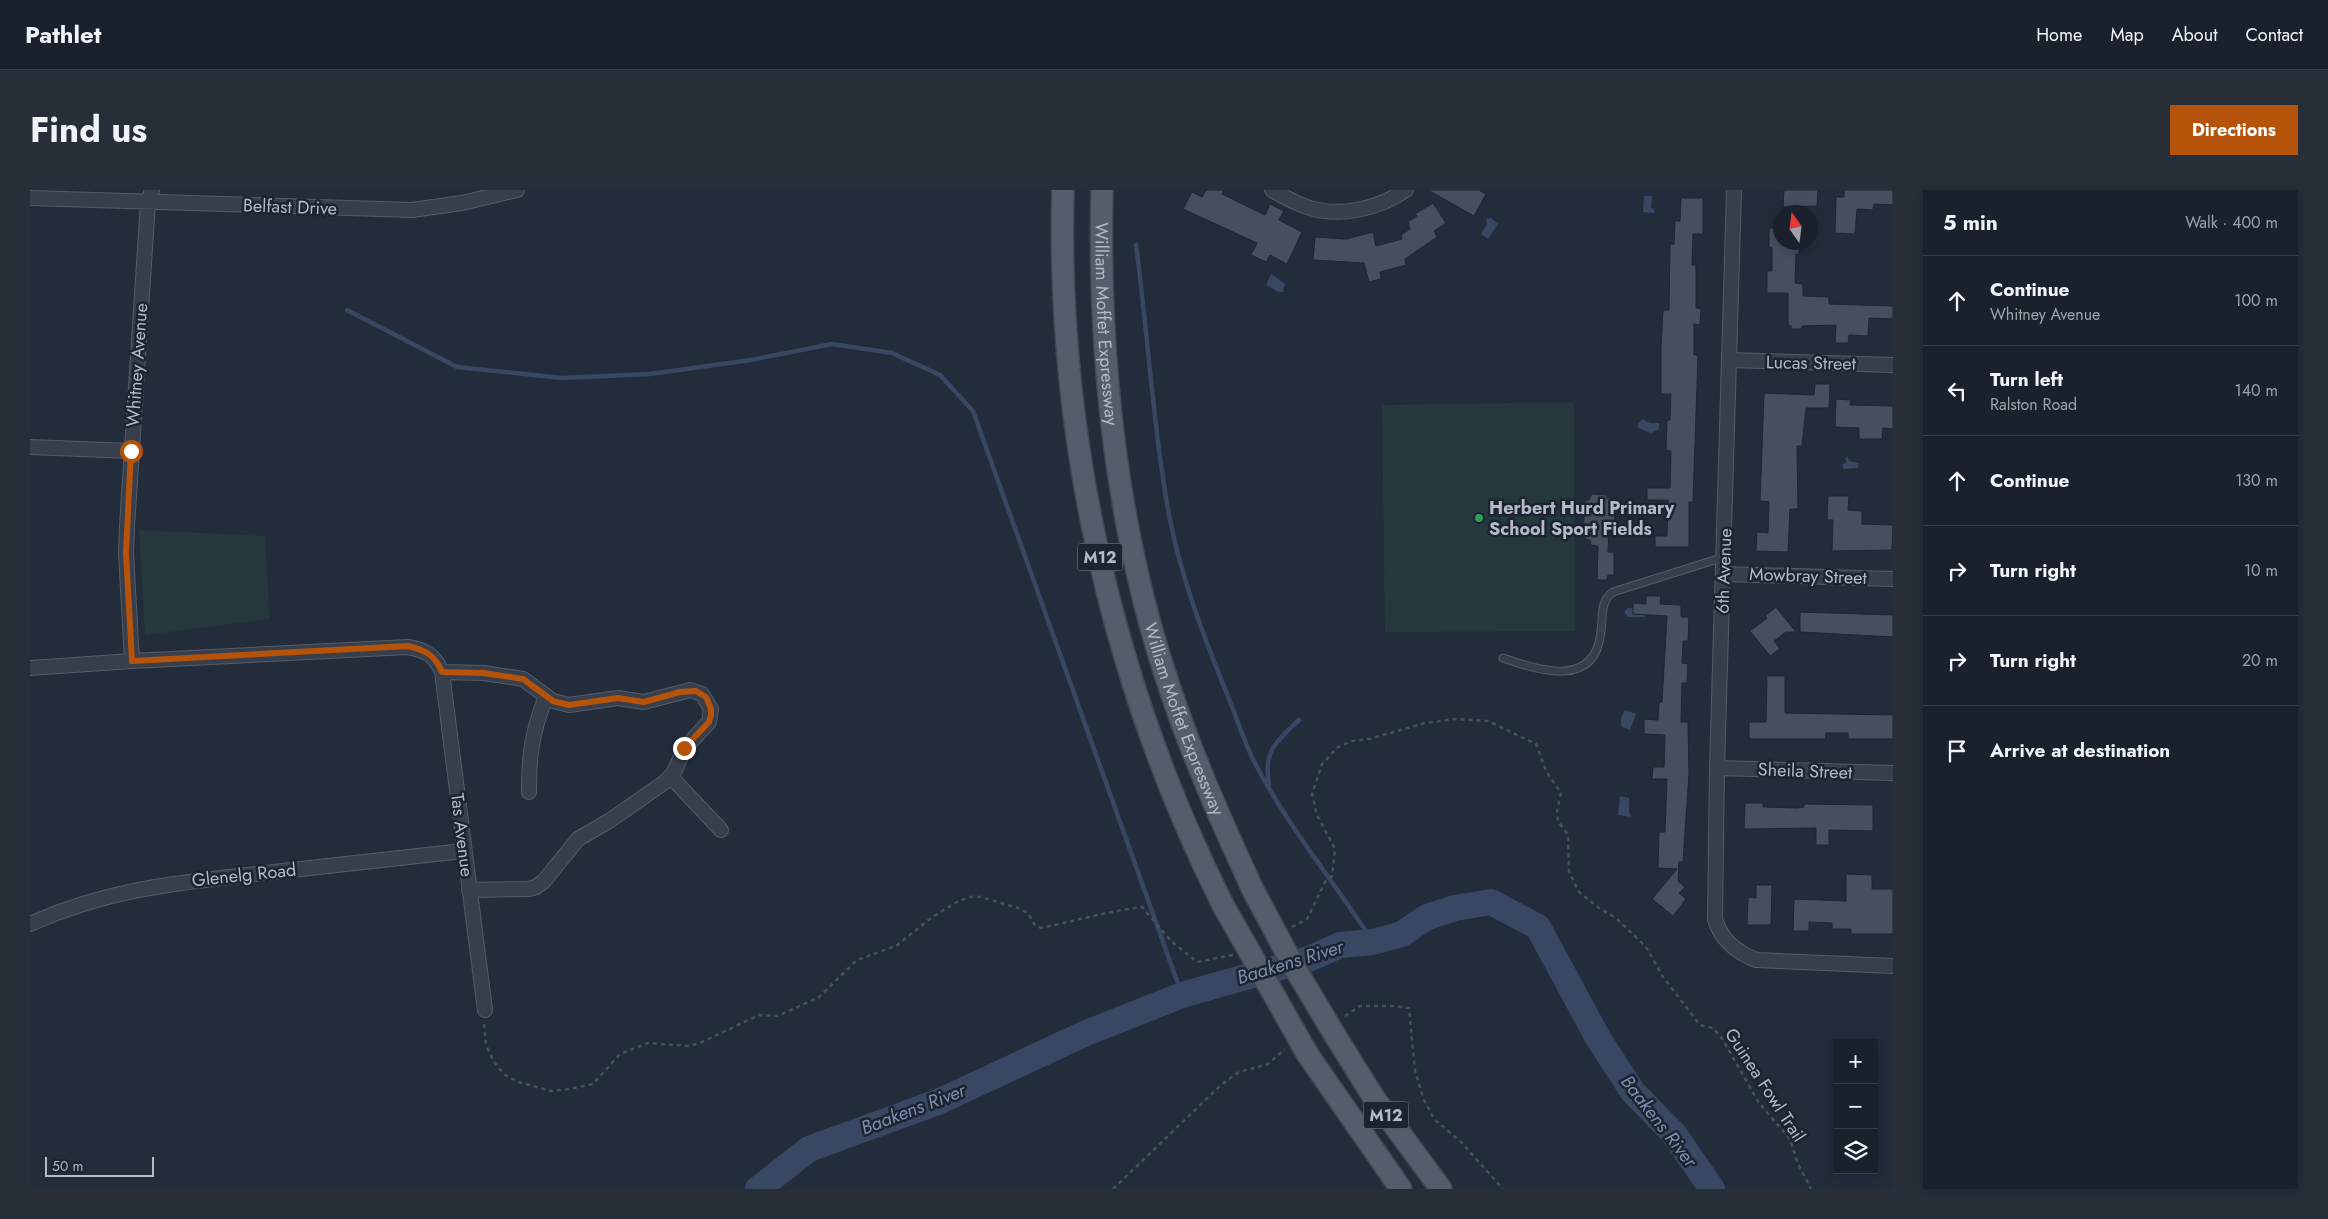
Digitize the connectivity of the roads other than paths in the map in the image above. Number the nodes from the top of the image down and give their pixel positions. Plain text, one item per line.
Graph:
1 (517, 190) edge
2 (1063, 190) edge
3 (1102, 190) edge
4 (1272, 190) edge
5 (1406, 190) edge
6 (1734, 190) edge
7 (150, 196) edge
8 (30, 198) edge
9 (1729, 360) junction
10 (1893, 365) edge
11 (30, 447) edge
12 (131, 451) junction
13 (1724, 557) junction
14 (1724, 574) junction
15 (1893, 578) edge
16 (1502, 658) dead end
17 (132, 661) junction
18 (440, 666) junction
19 (30, 668) edge
20 (546, 696) junction
21 (1717, 768) junction
22 (1893, 773) edge
23 (671, 777) junction
24 (530, 792) dead end
25 (721, 830) dead end
26 (463, 851) junction
27 (468, 890) junction
28 (30, 924) edge
29 (1893, 966) edge
30 (485, 1010) road end
31 (1402, 1189) edge
32 (1441, 1189) edge

1 - 7 street, Belfast Drive
2 - 31 main road, William Moffet Expressway / M12, bridge
3 - 32 main road, William Moffet Expressway / M12, bridge
4 - 5 street
6 - 9 street, 6th Avenue
7 - 8 street, Belfast Drive
7 - 12 street, Whitney Avenue
9 - 10 street, Lucas Street
9 - 13 street, 6th Avenue
11 - 12 street
12 - 17 street, Whitney Avenue
13 - 14 street, 6th Avenue
13 - 16 lane
14 - 15 street, Mowbray Street
14 - 21 street, 6th Avenue
17 - 18 street
17 - 19 street
18 - 20 street
18 - 26 street, Tas Avenue
20 - 23 street
20 - 24 street
21 - 22 street, Sheila Street
21 - 29 street, 6th Avenue
23 - 25 street
23 - 27 street
26 - 27 street, Tas Avenue
26 - 28 street, Glenelg Road
27 - 30 street, Tas Avenue

